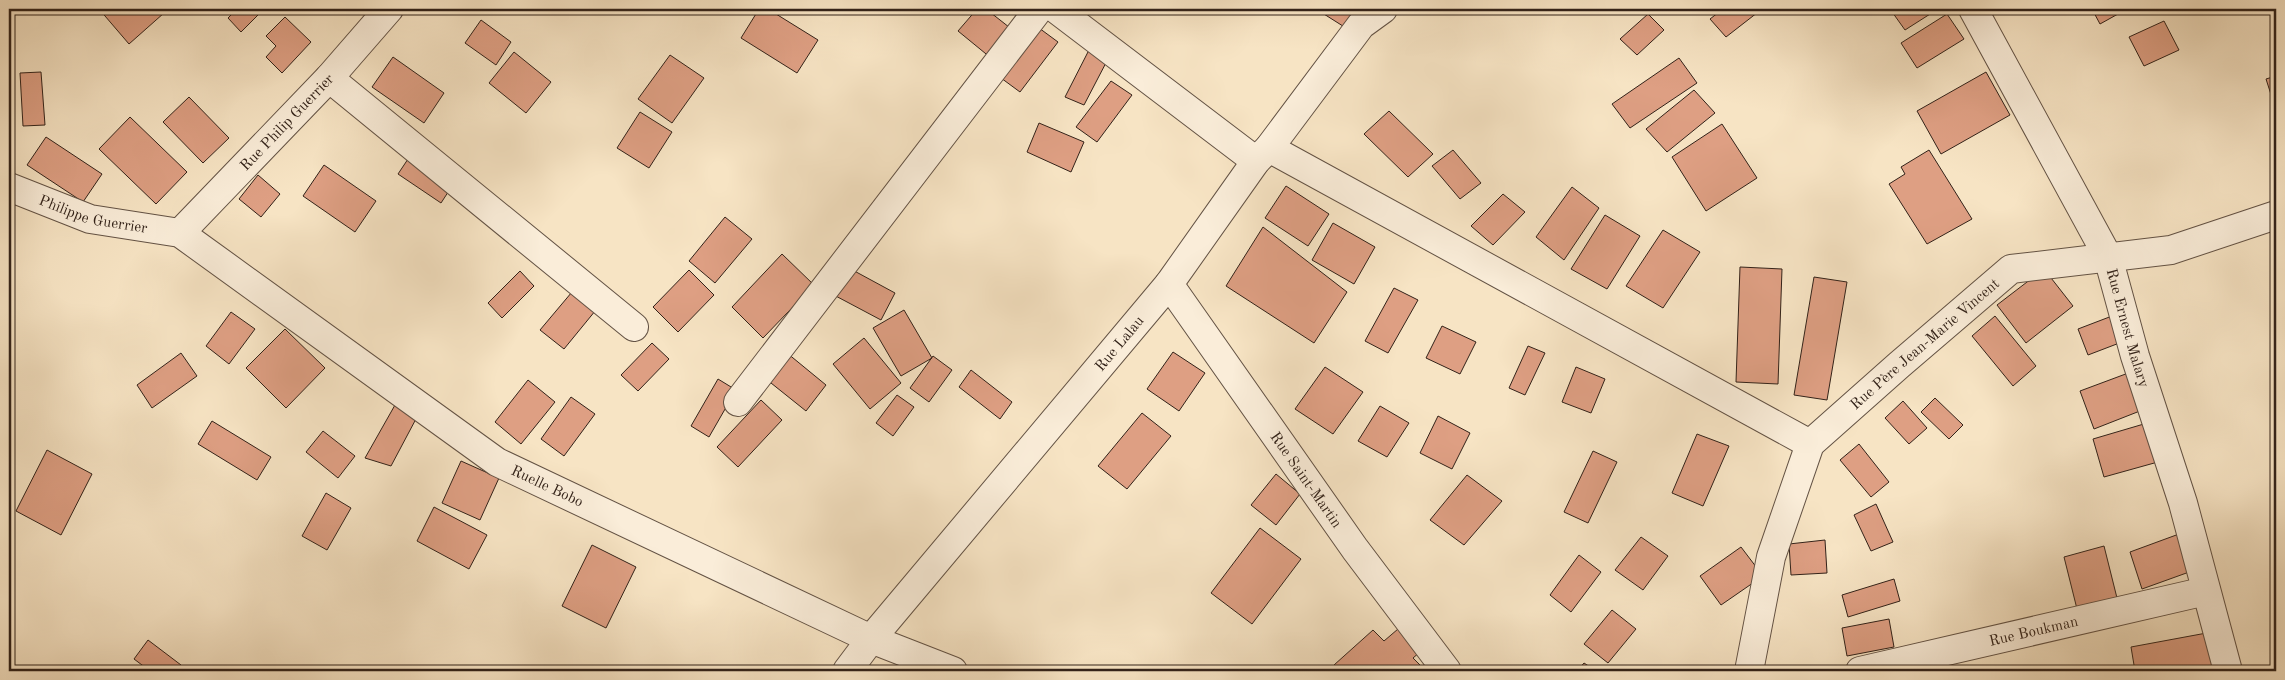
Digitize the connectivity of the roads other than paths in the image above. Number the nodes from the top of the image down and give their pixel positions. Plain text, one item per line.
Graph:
1 (390, 9) edge
2 (1039, 9) edge
3 (1056, 9) edge
4 (1383, 9) edge
5 (1973, 9) edge
6 (329, 78) junction
7 (1263, 155) junction
8 (9, 187) edge
9 (2276, 215) edge
10 (180, 233) junction
11 (2108, 257) junction
12 (1169, 284) junction
13 (634, 328) dead end
14 (738, 402) dead end
15 (1810, 444) junction
16 (2206, 591) junction
17 (872, 639) junction
18 (847, 671) edge
19 (953, 671) edge
20 (1447, 671) edge
21 (1750, 671) edge
22 (1860, 671) edge
23 (2228, 671) edge

1 - 6 street, Rue Philip Guerrier
2 - 14 street
3 - 7 street
4 - 7 street, Rue Lalau
5 - 11 street, Rue Ernest Malary
6 - 10 street, Rue Philip Guerrier
6 - 13 street
7 - 12 street, Rue Lalau
7 - 15 street
8 - 10 street, Philippe Guerrier
9 - 11 street, Rue Père Jean-Marie Vincent
10 - 17 street, Ruelle Bobo
11 - 15 street, Rue Père Jean-Marie Vincent
11 - 16 street, Rue Ernest Malary
12 - 17 street, Rue Lalau
12 - 20 street, Rue Saint-Martin
15 - 21 street
16 - 22 street, Rue Boukman
16 - 23 street, Rue Ernest Malary
17 - 18 street, Rue Lalau
17 - 19 street, Ruelle Bobo

